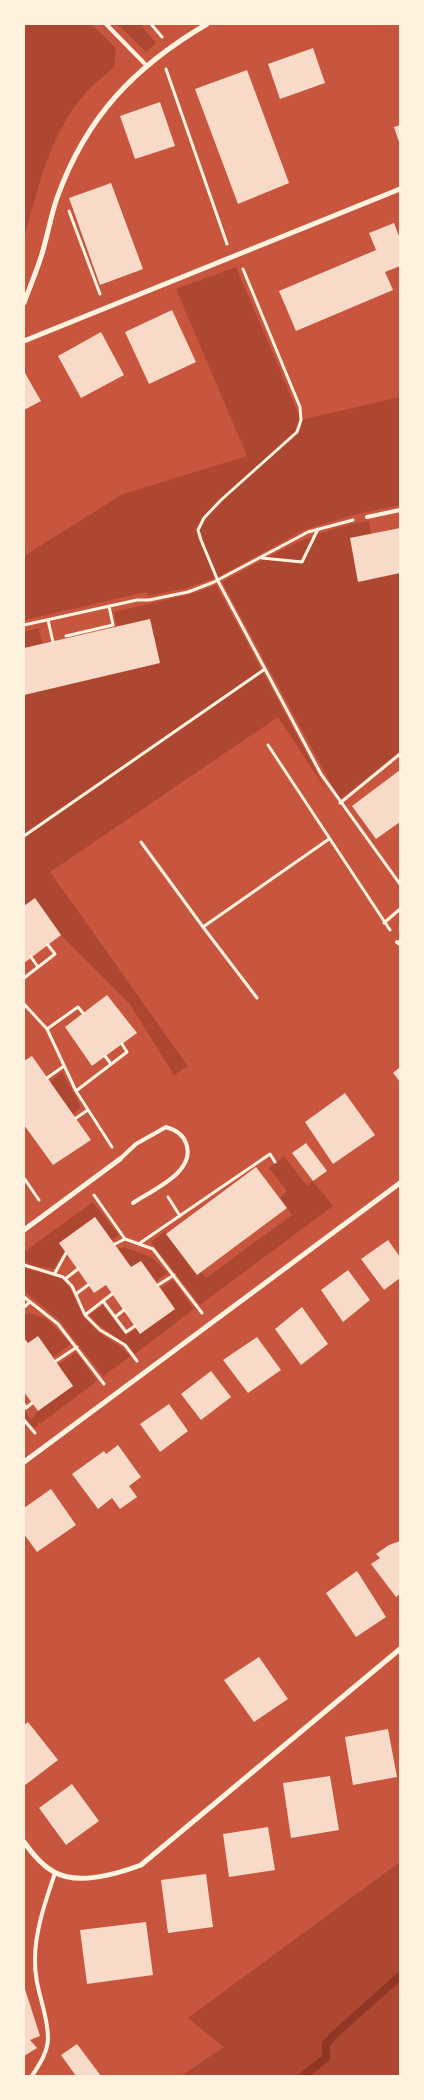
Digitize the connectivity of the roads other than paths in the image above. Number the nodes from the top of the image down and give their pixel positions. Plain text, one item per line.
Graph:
1 (106, 24) edge
2 (207, 24) edge
3 (146, 65) junction
4 (400, 189) edge
5 (24, 303) edge
6 (24, 341) edge
7 (400, 510) edge
8 (367, 517) road end
9 (120, 1159) joint
10 (400, 1183) edge
11 (133, 1203) dead end
12 (24, 1230) edge
13 (24, 1462) edge
14 (400, 1649) edge
15 (24, 1842) edge
16 (54, 1873) junction
17 (32, 2076) edge

1 - 3 lane
2 - 3 street
3 - 5 street
4 - 6 street
7 - 8 lane
9 - 11 lane
9 - 12 street
10 - 13 street
14 - 16 street
15 - 16 street
16 - 17 lane

